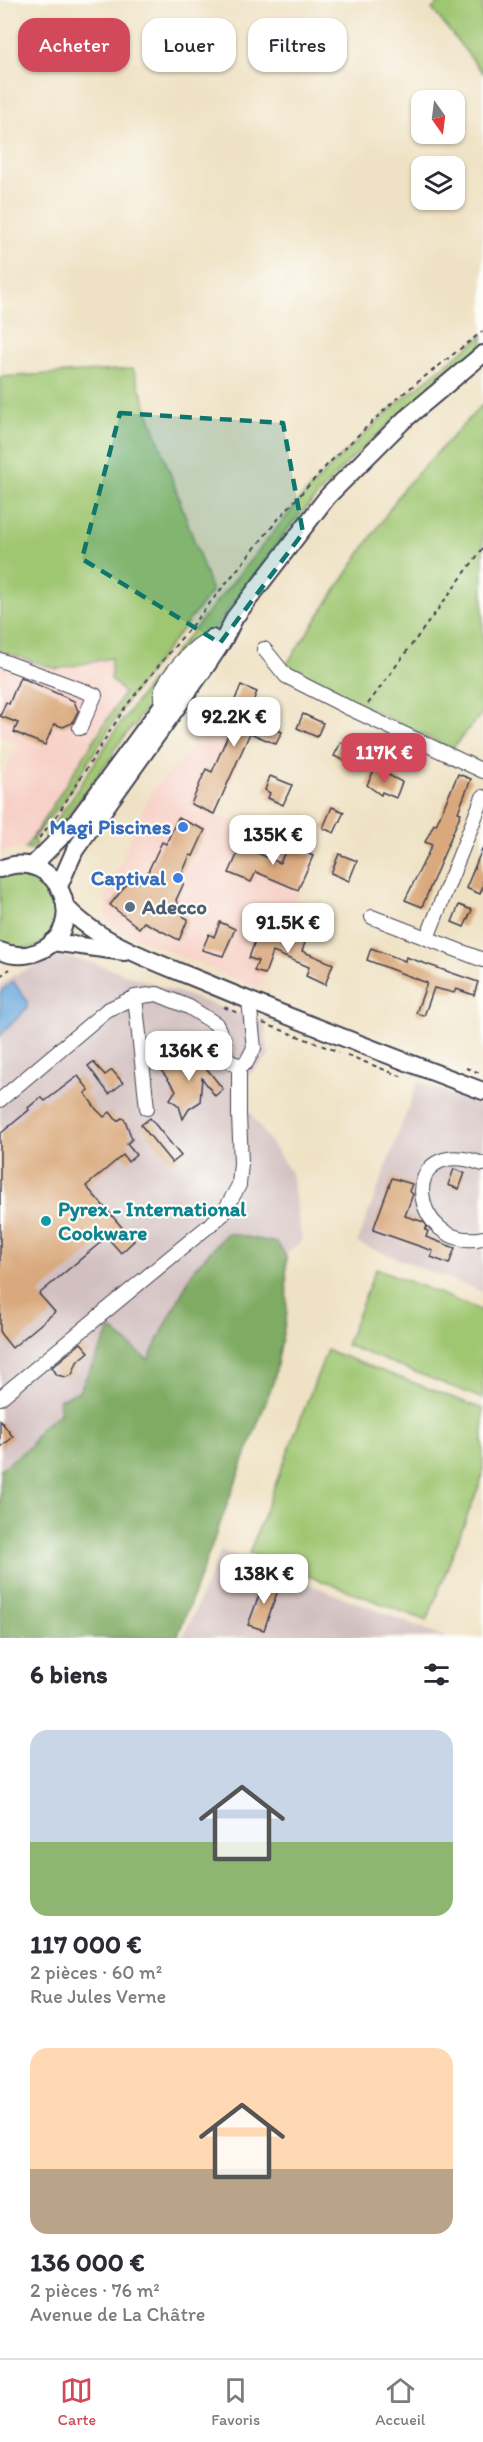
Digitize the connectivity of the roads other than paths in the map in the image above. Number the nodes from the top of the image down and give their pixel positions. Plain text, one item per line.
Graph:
1 (483, 354) edge
2 (235, 617) junction
3 (264, 650) dead end
4 (0, 660) edge
5 (80, 728) dead end
6 (483, 771) edge
7 (483, 797) edge
8 (32, 866) junction
9 (0, 869) edge
10 (59, 886) junction
11 (66, 907) junction
12 (372, 917) dead end
13 (427, 938) junction
14 (52, 942) junction
15 (138, 954) junction
16 (3, 956) edge
17 (483, 960) edge
18 (135, 997) junction
19 (249, 1000) junction
20 (239, 1065) junction
21 (483, 1091) edge
22 (0, 1100) edge
23 (147, 1108) dead end
24 (483, 1164) edge
25 (483, 1238) edge
26 (0, 1398) edge

1 - 2 main road
2 - 8 main road
2 - 10 main road
3 - 6 street
4 - 5 street
7 - 13 street
8 - 9 main road
8 - 10 main road
10 - 11 main road
11 - 14 main road
11 - 15 main road
12 - 13 street
13 - 17 street
14 - 15 main road
14 - 16 main road
15 - 19 main road
18 - 20 street
18 - 22 street
18 - 23 street
19 - 20 street
19 - 21 main road
20 - 26 street
24 - 25 street

